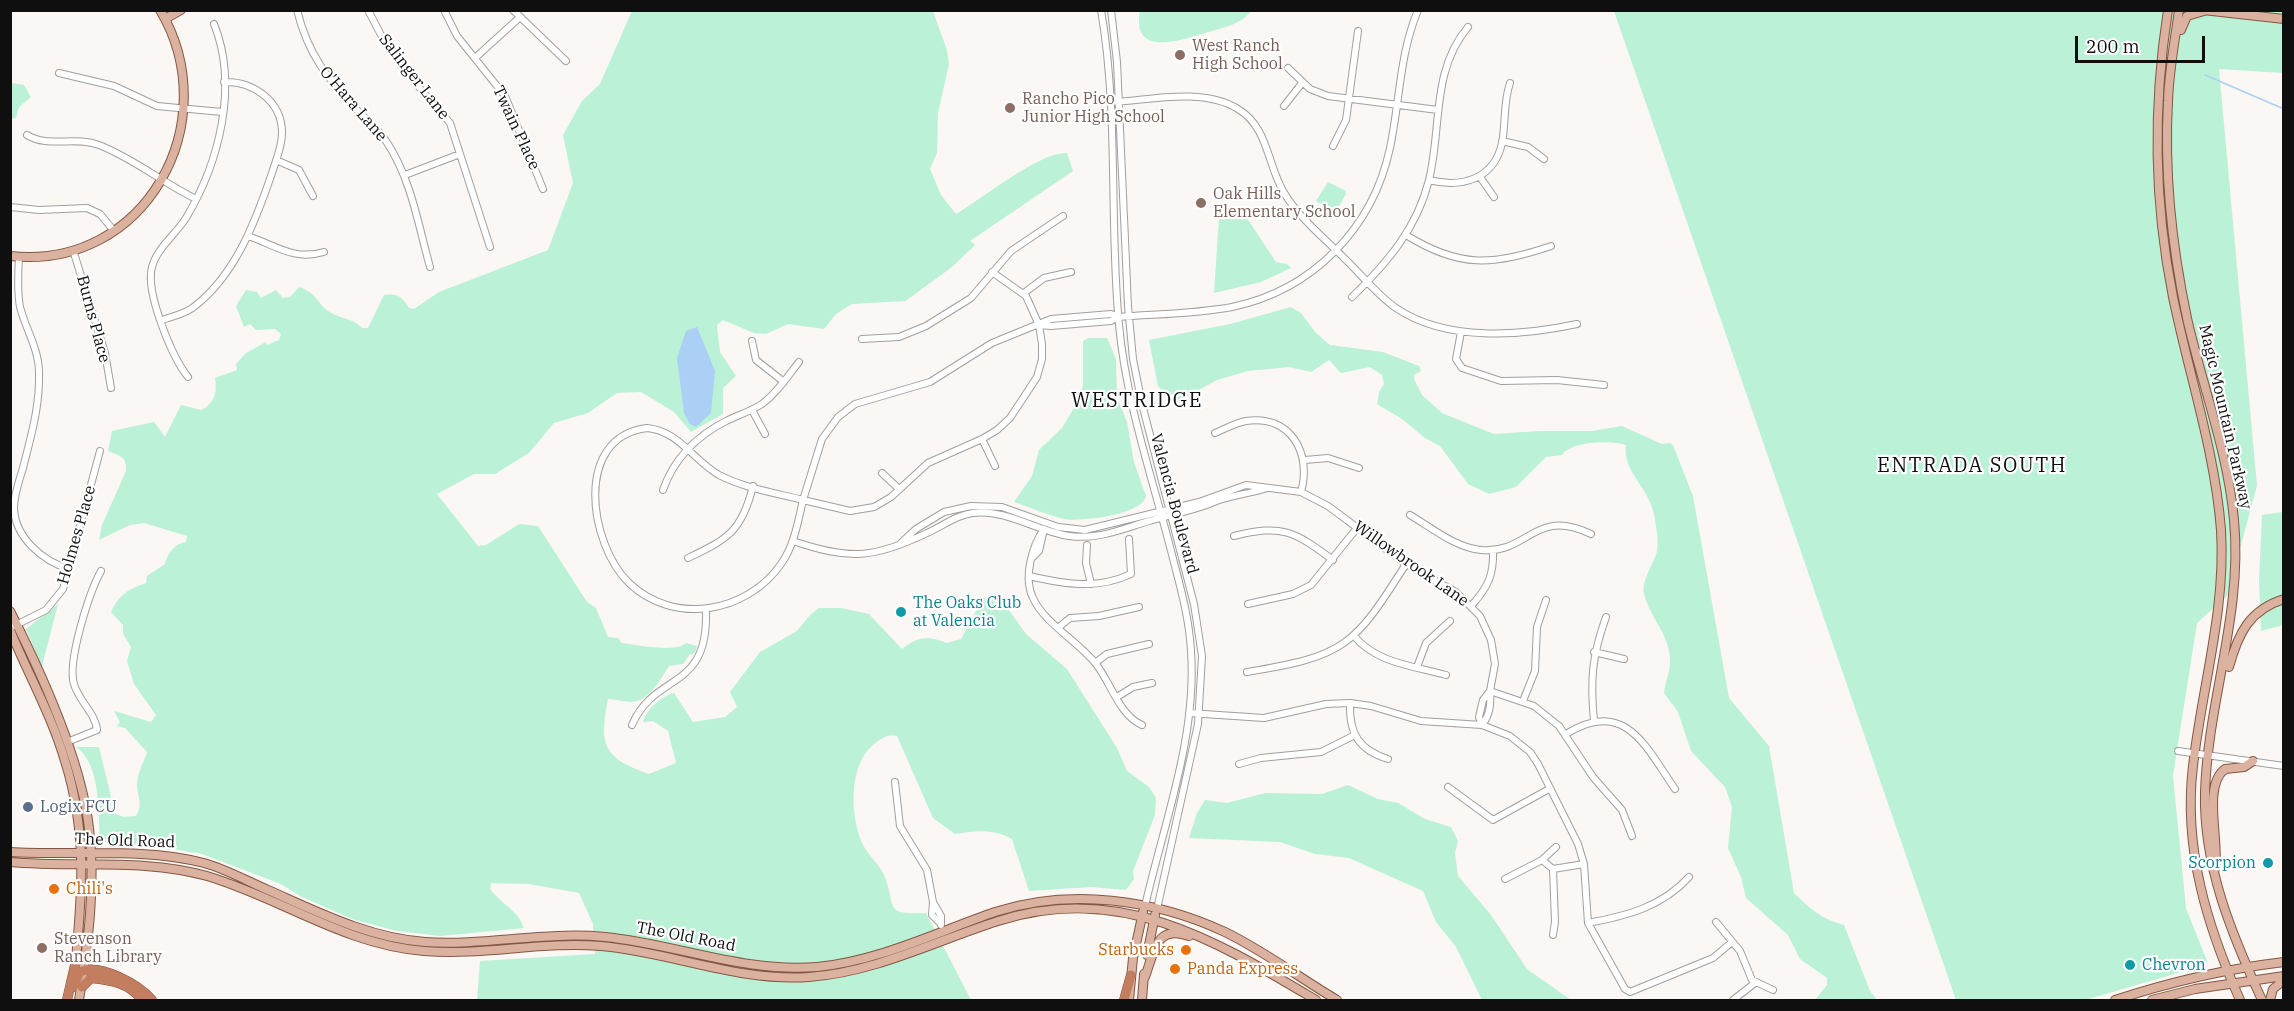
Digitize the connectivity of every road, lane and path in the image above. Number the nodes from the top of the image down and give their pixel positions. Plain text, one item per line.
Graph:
1 (160, 10) edge
2 (181, 10) edge
3 (297, 10) edge
4 (368, 10) edge
5 (444, 10) edge
6 (513, 10) edge
7 (1101, 10) edge
8 (1111, 10) edge
9 (1418, 10) edge
10 (2168, 10) edge
11 (2180, 10) edge
12 (2203, 11) edge
13 (519, 18) junction
14 (2283, 19) edge
15 (165, 20) junction
16 (214, 24) dead end
17 (1468, 27) dead end
18 (1358, 31) dead end
19 (2174, 48) junction
20 (475, 58) junction
21 (566, 61) dead end
22 (1288, 68) dead end
23 (59, 73) dead end
24 (224, 82) junction
25 (1302, 83) junction
26 (1510, 83) dead end
27 (1349, 100) junction
28 (1119, 102) junction
29 (1111, 103) junction
30 (1396, 105) junction
31 (1284, 106) dead end
32 (184, 110) junction
33 (1438, 110) junction
34 (222, 112) junction
35 (27, 135) dead end
36 (1502, 141) junction
37 (1333, 146) dead end
38 (460, 154) junction
39 (1544, 159) dead end
40 (276, 160) junction
41 (405, 174) junction
42 (1480, 177) junction
43 (162, 180) junction
44 (1429, 180) junction
45 (543, 189) dead end
46 (313, 196) dead end
47 (1494, 197) dead end
48 (196, 199) junction
49 (10, 207) edge
50 (1063, 216) dead end
51 (114, 231) junction
52 (1406, 235) junction
53 (248, 236) junction
54 (1551, 246) dead end
55 (490, 247) dead end
56 (73, 250) junction
57 (1336, 251) junction
58 (324, 252) dead end
59 (15, 257) edge
60 (430, 267) dead end
61 (992, 272) junction
62 (1071, 272) dead end
63 (1368, 281) junction
64 (1024, 293) junction
65 (1352, 297) dead end
66 (1118, 316) junction
67 (1129, 316) junction
68 (162, 320) junction
69 (1577, 324) dead end
70 (1039, 325) junction
71 (1461, 332) junction
72 (862, 339) dead end
73 (752, 341) dead end
74 (799, 362) dead end
75 (188, 377) dead end
76 (784, 382) junction
77 (1604, 386) dead end
78 (111, 388) dead end
79 (752, 410) junction
80 (1215, 433) dead end
81 (765, 434) dead end
82 (982, 439) junction
83 (688, 450) junction
84 (100, 451) dead end
85 (1305, 460) junction
86 (995, 466) dead end
87 (1359, 468) dead end
88 (882, 472) dead end
89 (753, 486) junction
90 (899, 489) junction
91 (663, 490) dead end
92 (1301, 492) junction
93 (803, 500) junction
94 (1160, 511) junction
95 (1171, 512) junction
96 (1410, 515) dead end
97 (1162, 518) junction
98 (1045, 525) junction
99 (1357, 528) junction
100 (1591, 534) dead end
101 (1234, 536) dead end
102 (1129, 539) dead end
103 (792, 541) junction
104 (901, 543) junction
105 (1087, 545) dead end
106 (1493, 550) junction
107 (688, 558) dead end
108 (1333, 560) junction
109 (1406, 564) junction
110 (69, 569) junction
111 (101, 571) dead end
112 (1029, 576) junction
113 (1091, 584) junction
114 (2283, 599) edge
115 (1546, 600) dead end
116 (1248, 604) dead end
117 (1472, 605) junction
118 (1139, 607) dead end
119 (706, 609) junction
120 (10, 610) edge
121 (1606, 617) dead end
122 (1450, 621) dead end
123 (1059, 627) junction
124 (13, 628) edge
125 (1354, 636) junction
126 (1149, 644) dead end
127 (1594, 652) junction
128 (1624, 659) dead end
129 (1095, 663) junction
130 (1417, 667) junction
131 (1247, 672) dead end
132 (1446, 675) dead end
133 (1152, 683) dead end
134 (1490, 691) junction
135 (1117, 697) junction
136 (1523, 701) junction
137 (1350, 703) junction
138 (2216, 710) junction
139 (1190, 713) junction
140 (1200, 714) junction
141 (1594, 721) junction
142 (632, 725) dead end
143 (1142, 725) dead end
144 (1482, 725) junction
145 (1566, 734) junction
146 (1353, 736) junction
147 (67, 742) junction
148 (2178, 751) dead end
149 (2195, 753) junction
150 (2209, 755) junction
151 (1388, 759) dead end
152 (2253, 761) junction
153 (1239, 764) dead end
154 (2283, 766) edge
155 (895, 782) dead end
156 (1448, 787) dead end
157 (1549, 789) junction
158 (1675, 789) dead end
159 (1632, 836) dead end
160 (1556, 847) dead end
161 (10, 852) edge
162 (87, 854) junction
163 (1542, 860) junction
164 (10, 862) edge
165 (87, 864) junction
166 (1584, 864) junction
167 (1553, 869) junction
168 (2214, 872) junction
169 (1689, 877) dead end
170 (1505, 879) dead end
171 (1145, 906) junction
172 (1157, 909) junction
173 (1142, 917) junction
174 (988, 920) junction
175 (1154, 920) junction
176 (1716, 922) dead end
177 (1588, 923) junction
178 (940, 927) junction
179 (1552, 935) dead end
180 (944, 941) junction
181 (1732, 942) junction
182 (1218, 944) junction
183 (2283, 962) edge
184 (2247, 966) junction
185 (80, 967) junction
186 (2228, 969) junction
187 (1131, 975) junction
188 (2283, 978) edge
189 (1144, 979) junction
190 (2252, 979) junction
191 (2233, 982) junction
192 (1755, 983) junction
193 (77, 987) junction
194 (1773, 990) dead end
195 (69, 1000) edge
196 (80, 1000) edge
197 (142, 1000) edge
198 (152, 1000) edge
199 (1124, 1000) edge
200 (1129, 1000) edge
201 (1142, 1000) edge
202 (1316, 1000) edge
203 (1337, 1000) edge
204 (1733, 1000) edge
205 (2115, 1000) edge
206 (2152, 1000) edge
207 (2240, 1000) edge
208 (2262, 1000) edge
209 (2270, 1000) edge

1 - 15 main road
2 - 15 main road
3 - 41 street, O'Hara Lane
4 - 38 street, Salinger Lane
5 - 20 street, Twain Place
6 - 13 street
7 - 29 street, Valencia Boulevard
8 - 28 street, Valencia Boulevard
9 - 30 street
10 - 149 main road, Magic Mountain Parkway
11 - 19 main road, Magic Mountain Parkway
12 - 14 main road
12 - 19 main road
13 - 20 street
13 - 21 street
15 - 32 main road
16 - 24 street
17 - 33 street
18 - 27 street
19 - 138 main road, Magic Mountain Parkway
20 - 45 street, Twain Place
22 - 25 street
23 - 32 street
24 - 34 street
24 - 40 street
25 - 27 street
25 - 31 street
26 - 36 street
27 - 30 street
27 - 37 street
28 - 29 street
28 - 57 street
28 - 67 street, Valencia Boulevard
29 - 66 street, Valencia Boulevard
30 - 33 street
30 - 57 street
32 - 34 street
32 - 43 main road
33 - 44 street
34 - 48 street
35 - 43 street
36 - 39 street
36 - 42 street
38 - 41 street
38 - 55 street, Salinger Lane
40 - 46 street
40 - 53 street
41 - 60 street, O'Hara Lane
42 - 44 street
42 - 47 street
43 - 48 street
43 - 51 main road
44 - 52 street
48 - 68 street
49 - 51 street
50 - 61 street
51 - 56 main road
52 - 54 street
52 - 63 street
53 - 58 street
53 - 68 street
56 - 59 main road
56 - 78 street, Burns Place
57 - 63 street
57 - 67 street
59 - 110 street
61 - 64 street
61 - 72 street
62 - 64 street
63 - 65 street
63 - 71 street
64 - 70 street
66 - 67 street
66 - 70 street
66 - 94 street, Valencia Boulevard
67 - 95 street, Valencia Boulevard
68 - 75 street
69 - 71 street
70 - 82 street
70 - 93 street
71 - 77 street
73 - 76 street
74 - 76 street
76 - 79 street
79 - 81 street
79 - 83 street
80 - 85 street
82 - 86 street
82 - 90 street
83 - 89 street
83 - 91 street
83 - 119 street
84 - 110 street, Holmes Place
85 - 87 street
85 - 92 street
88 - 90 street
89 - 93 street
89 - 107 street
90 - 93 street
92 - 95 street, Willowbrook Lane
92 - 99 street, Willowbrook Lane
93 - 103 street
94 - 95 street
94 - 97 street, Valencia Boulevard
94 - 98 street
95 - 97 street
95 - 140 street, Valencia Boulevard
96 - 106 street
97 - 98 street
97 - 139 street, Valencia Boulevard
98 - 104 street
98 - 104 street
98 - 112 street
99 - 108 street
99 - 109 street, Willowbrook Lane
100 - 106 street
101 - 108 street
102 - 113 street
103 - 104 street
103 - 119 street
105 - 113 street
106 - 117 street
108 - 116 street
109 - 117 street, Willowbrook Lane
109 - 125 street
110 - 124 street, Holmes Place
111 - 147 street
112 - 113 street
112 - 123 street
114 - 138 main road
115 - 136 street
117 - 134 street, Willowbrook Lane
118 - 123 street
119 - 142 street
120 - 124 main road
121 - 127 street
122 - 130 street
123 - 129 street
124 - 147 main road
124 - 162 main road
125 - 130 street
125 - 131 street
126 - 129 street
127 - 128 street
127 - 141 street
129 - 135 street
130 - 132 street
133 - 135 street
134 - 136 street
134 - 144 street, Willowbrook Lane
135 - 143 street
136 - 145 street
137 - 140 street
137 - 144 street
137 - 146 street
138 - 150 main road, Magic Mountain Parkway
139 - 140 street
139 - 171 street, Valencia Boulevard
140 - 172 street, Valencia Boulevard
141 - 145 street
141 - 158 street
144 - 157 street
145 - 159 street
146 - 151 street
146 - 153 street
147 - 162 main road
148 - 149 street
149 - 150 street
149 - 186 main road, Magic Mountain Parkway
150 - 152 street
150 - 168 main road, Magic Mountain Parkway
152 - 154 street
152 - 168 main road
155 - 178 street
156 - 157 street
157 - 166 street
160 - 163 street
161 - 162 main road, The Old Road
162 - 165 main road
162 - 178 main road, The Old Road
163 - 167 street
163 - 170 street
164 - 165 main road, The Old Road
165 - 180 main road, The Old Road
165 - 185 main road
166 - 167 street
166 - 177 street
167 - 179 street
168 - 184 main road, Magic Mountain Parkway
169 - 177 street
171 - 172 main road, The Old Road
171 - 173 main road, Valencia Boulevard
171 - 174 main road, The Old Road
172 - 175 main road, Valencia Boulevard
172 - 203 main road, The Old Road
173 - 174 main road, The Old Road
173 - 175 main road, The Old Road
173 - 187 main road, Valencia Boulevard
174 - 178 main road, The Old Road
174 - 180 main road, The Old Road
175 - 182 main road, The Old Road
175 - 189 main road, Valencia Boulevard
176 - 181 street
177 - 181 street
178 - 180 street
181 - 192 street
182 - 189 main road
182 - 202 main road, The Old Road
183 - 184 main road
184 - 186 main road
184 - 190 main road, Magic Mountain Parkway
185 - 193 highway
185 - 195 highway
185 - 198 highway
186 - 191 main road, Magic Mountain Parkway
186 - 205 main road
187 - 199 highway
187 - 200 main road, Valencia Boulevard
188 - 190 main road
188 - 209 main road
189 - 201 main road, Valencia Boulevard
190 - 191 main road
190 - 208 main road, Magic Mountain Parkway
191 - 206 main road
191 - 207 main road, Magic Mountain Parkway
192 - 194 street
192 - 204 street
193 - 195 main road
193 - 196 main road
193 - 197 highway

